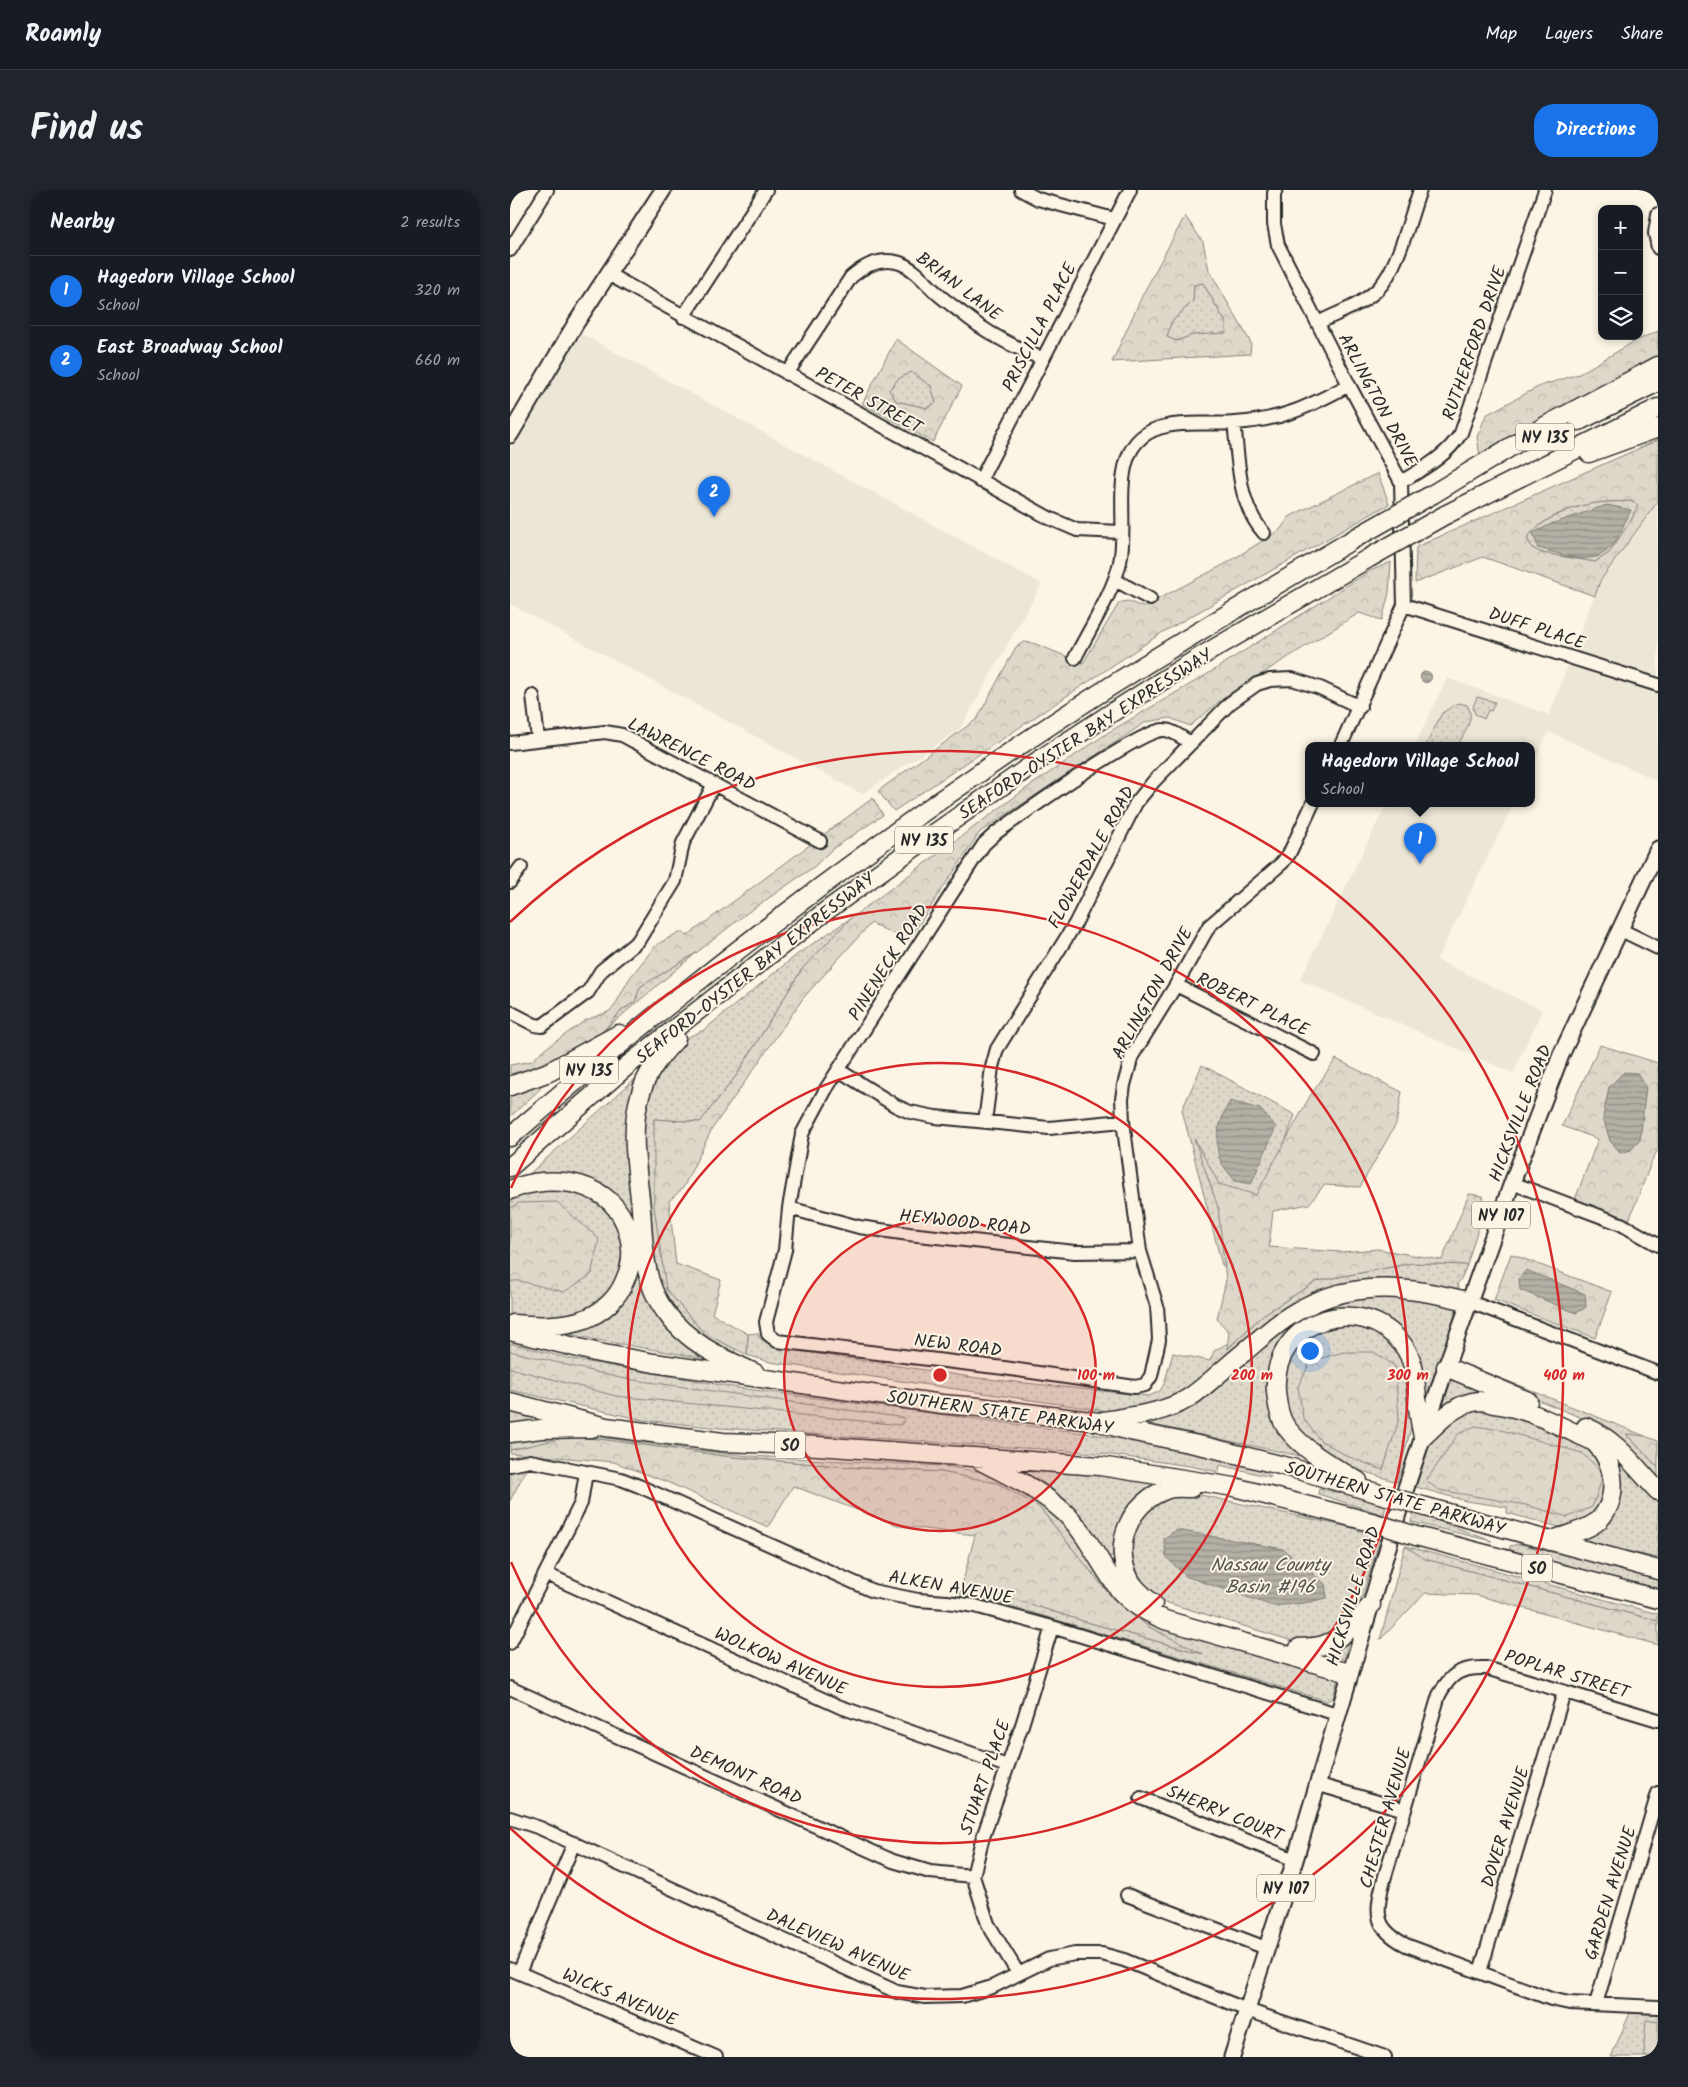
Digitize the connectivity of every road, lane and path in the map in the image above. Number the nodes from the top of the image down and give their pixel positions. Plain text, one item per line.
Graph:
1 (546, 190) edge
2 (663, 190) edge
3 (766, 190) edge
4 (1021, 190) edge
5 (1130, 190) edge
6 (1420, 190) edge
7 (1545, 190) edge
8 (1273, 191) edge
9 (1658, 214) edge
10 (1114, 219) junction
11 (1658, 248) edge
12 (510, 250) edge
13 (608, 274) junction
14 (683, 317) junction
15 (1318, 323) junction
16 (1042, 360) junction
17 (1658, 366) edge
18 (787, 374) junction
19 (1658, 382) edge
20 (1349, 386) junction
21 (1658, 408) edge
22 (1234, 424) junction
23 (1658, 428) edge
24 (510, 435) edge
25 (1517, 478) junction
26 (980, 481) junction
27 (1401, 482) junction
28 (1433, 494) junction
29 (1121, 532) junction
30 (1264, 533) dead end
31 (1115, 580) junction
32 (1150, 599) dead end
33 (1404, 605) junction
34 (1075, 658) dead end
35 (1658, 686) edge
36 (533, 696) dead end
37 (1360, 706) junction
38 (538, 739) junction
39 (1342, 742) edge
40 (510, 743) edge
41 (1191, 744) junction
42 (714, 784) junction
43 (1311, 807) edge
44 (820, 841) dead end
45 (1658, 849) edge
46 (521, 867) dead end
47 (510, 882) edge
48 (1619, 929) junction
49 (1658, 948) edge
50 (1176, 985) junction
51 (669, 1004) junction
52 (702, 1009) junction
53 (510, 1012) edge
54 (1314, 1054) dead end
55 (840, 1070) junction
56 (510, 1086) edge
57 (1123, 1121) junction
58 (985, 1122) junction
59 (510, 1137) edge
60 (510, 1167) edge
61 (1512, 1183) junction
62 (510, 1190) edge
63 (789, 1208) junction
64 (1658, 1246) edge
65 (1140, 1251) junction
66 (1470, 1302) junction
67 (510, 1324) edge
68 (510, 1331) edge
69 (768, 1334) joint
70 (1446, 1368) junction
71 (1658, 1373) edge
72 (773, 1381) junction
73 (1146, 1385) joint
74 (510, 1402) edge
75 (1100, 1422) junction
76 (606, 1427) junction
77 (510, 1433) edge
78 (1423, 1437) junction
79 (974, 1457) junction
80 (510, 1465) edge
81 (586, 1472) junction
82 (1234, 1487) junction
83 (1658, 1490) edge
84 (1380, 1494) junction
85 (1550, 1541) junction
86 (1658, 1570) edge
87 (546, 1574) junction
88 (1658, 1599) edge
89 (1371, 1605) junction
90 (1052, 1626) junction
91 (510, 1643) edge
92 (1299, 1648) junction
93 (1350, 1669) junction
94 (1465, 1669) joint
95 (510, 1688) edge
96 (1564, 1692) junction
97 (1337, 1714) junction
98 (1658, 1720) edge
99 (1007, 1766) junction
100 (1316, 1784) junction
101 (1658, 1793) edge
102 (1141, 1798) dead end
103 (1405, 1810) junction
104 (510, 1818) edge
105 (574, 1843) junction
106 (1295, 1860) junction
107 (973, 1876) junction
108 (1127, 1895) dead end
109 (1266, 1948) junction
110 (515, 1971) edge
111 (1480, 1972) junction
112 (1018, 1973) junction
113 (1596, 2004) junction
114 (1658, 2007) edge
115 (1247, 2010) junction
116 (716, 2057) edge
117 (1232, 2057) edge
118 (1385, 2057) edge

1 - 12 street
2 - 13 main road
3 - 14 street
4 - 10 street
5 - 10 street, PRISCILLA PLACE
6 - 15 street
7 - 27 street, RUTHERFORD DRIVE
8 - 15 street, ARLINGTON DRIVE
9 - 11 street
10 - 16 street, PRISCILLA PLACE
13 - 14 street, PETER STREET
13 - 24 main road
14 - 18 street, PETER STREET
15 - 20 street, ARLINGTON DRIVE
16 - 18 street, BRIAN LANE
16 - 26 street, PRISCILLA PLACE
17 - 28 highway
18 - 26 street, PETER STREET
19 - 28 highway, SEAFORD-OYSTER BAY EXPRESSWAY / NY 135
20 - 22 street
20 - 27 street, ARLINGTON DRIVE
21 - 25 highway, SEAFORD-OYSTER BAY EXPRESSWAY / NY 135
22 - 29 street
22 - 30 street
23 - 25 highway
25 - 52 highway, SEAFORD-OYSTER BAY EXPRESSWAY / NY 135, bridge
26 - 29 street, PETER STREET
27 - 33 street, ARLINGTON DRIVE
28 - 51 highway, SEAFORD-OYSTER BAY EXPRESSWAY / NY 135, bridge
29 - 31 street
31 - 32 street
31 - 34 street
33 - 35 street, DUFF PLACE
33 - 37 street, ARLINGTON DRIVE
36 - 38 street
37 - 39 street, ARLINGTON DRIVE
37 - 41 street, FLOWERDALE ROAD
38 - 40 street, LAWRENCE ROAD
38 - 42 street, LAWRENCE ROAD
41 - 55 street, PINENECK ROAD
41 - 58 street, FLOWERDALE ROAD
42 - 44 street, LAWRENCE ROAD
42 - 53 street
43 - 50 street, ARLINGTON DRIVE
45 - 48 main road, HICKSVILLE ROAD / NY 107
46 - 47 street
48 - 49 street
48 - 61 main road, HICKSVILLE ROAD / NY 107
50 - 54 street, ROBERT PLACE
50 - 57 street, ARLINGTON DRIVE
51 - 56 highway
51 - 59 highway, SEAFORD-OYSTER BAY EXPRESSWAY / NY 135
52 - 60 highway, SEAFORD-OYSTER BAY EXPRESSWAY / NY 135
52 - 72 highway
55 - 58 street
55 - 63 street, PINENECK ROAD
57 - 58 street
57 - 65 street, ARLINGTON DRIVE
61 - 64 street
61 - 66 main road, HICKSVILLE ROAD / NY 107
62 - 67 highway
63 - 65 street, HEYWOOD ROAD
63 - 69 street, PINENECK ROAD
65 - 73 street, ARLINGTON DRIVE
66 - 70 main road, HICKSVILLE ROAD / NY 107
66 - 71 street
66 - 75 highway
68 - 72 highway, SOUTHERN STATE PARKWAY / SO
69 - 73 street, NEW ROAD
70 - 78 main road, HICKSVILLE ROAD / NY 107
70 - 83 highway
72 - 75 highway, SOUTHERN STATE PARKWAY / SO
74 - 76 highway, SOUTHERN STATE PARKWAY / SO
75 - 84 highway, SOUTHERN STATE PARKWAY / SO
76 - 77 highway
76 - 79 highway, SOUTHERN STATE PARKWAY / SO
78 - 84 highway
78 - 85 highway
78 - 89 main road, HICKSVILLE ROAD / NY 107
79 - 82 highway, SOUTHERN STATE PARKWAY / SO
79 - 93 highway
80 - 81 street, ALKEN AVENUE
81 - 87 street
81 - 90 street, ALKEN AVENUE
82 - 88 highway, SOUTHERN STATE PARKWAY / SO, bridge
82 - 92 highway
84 - 85 highway, SOUTHERN STATE PARKWAY / SO, bridge
85 - 86 highway, SOUTHERN STATE PARKWAY / SO
87 - 91 street
87 - 99 street, WOLKOW AVENUE
89 - 92 highway
89 - 93 main road, HICKSVILLE ROAD / NY 107
90 - 97 street, ALKEN AVENUE
90 - 99 street, STUART PLACE
92 - 93 highway
93 - 97 main road, HICKSVILLE ROAD / NY 107
94 - 96 street, POPLAR STREET
94 - 103 street, CHESTER AVENUE
95 - 107 street, DEMONT ROAD
96 - 98 street, POPLAR STREET
96 - 111 street, DOVER AVENUE
97 - 100 main road, HICKSVILLE ROAD / NY 107
99 - 107 street, STUART PLACE
100 - 103 street
100 - 106 main road, HICKSVILLE ROAD / NY 107
101 - 113 street, GARDEN AVENUE
102 - 106 street, SHERRY COURT
103 - 111 street, CHESTER AVENUE
104 - 105 street, DALEVIEW AVENUE
105 - 110 street
105 - 112 street, DALEVIEW AVENUE
106 - 109 main road, HICKSVILLE ROAD / NY 107
107 - 112 street, STUART PLACE
108 - 109 street
109 - 115 main road, HICKSVILLE ROAD / NY 107
110 - 116 street, WICKS AVENUE
111 - 113 street, CHESTER AVENUE
112 - 115 street, DALEVIEW AVENUE
113 - 114 street, CHESTER AVENUE
115 - 117 main road, HICKSVILLE ROAD / NY 107
115 - 118 street, DALEVIEW AVENUE

